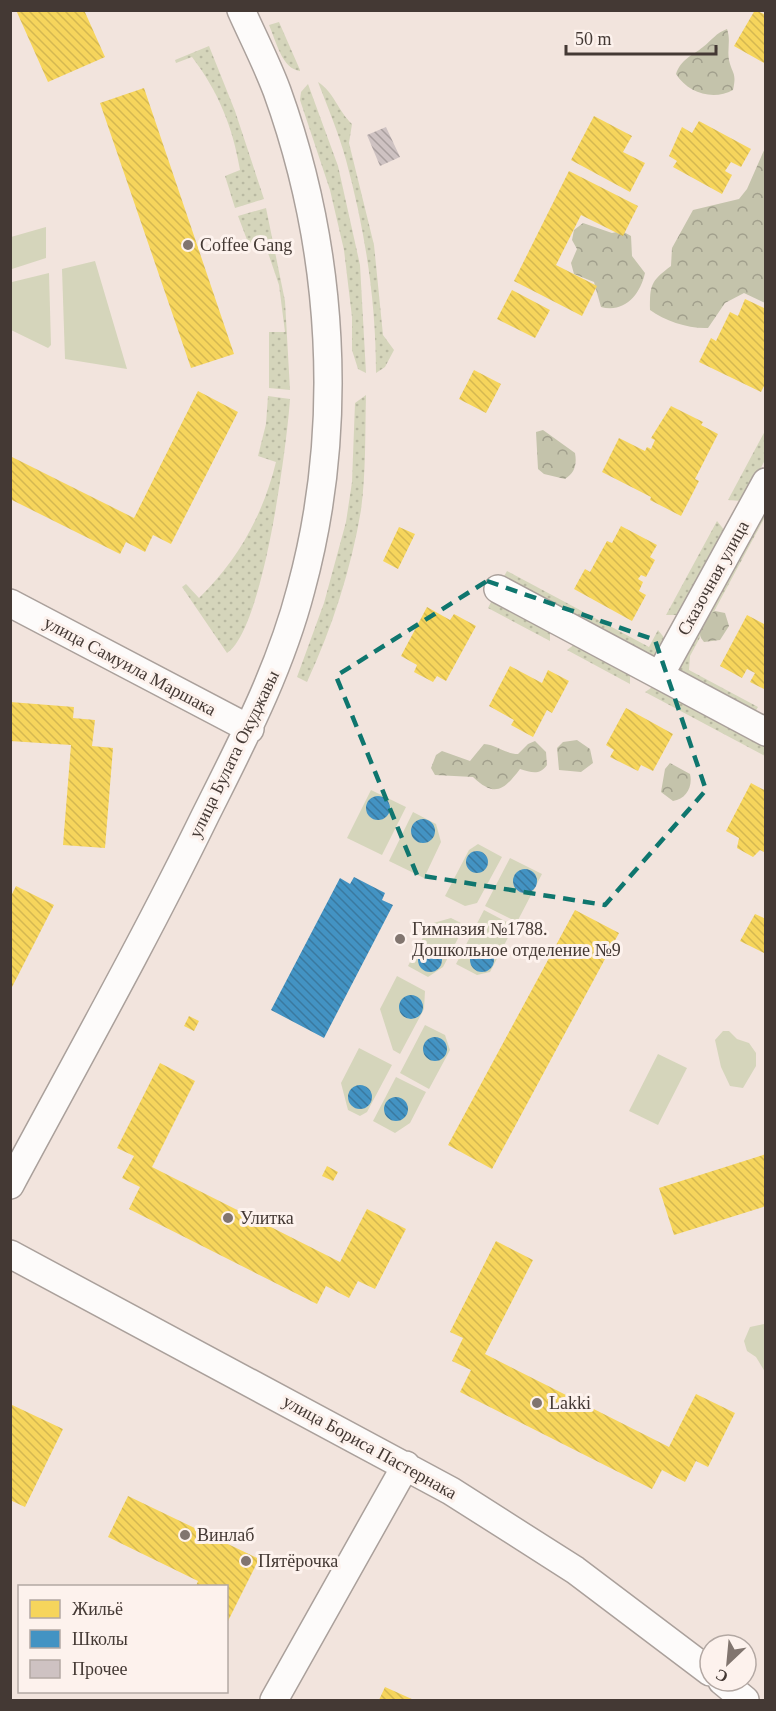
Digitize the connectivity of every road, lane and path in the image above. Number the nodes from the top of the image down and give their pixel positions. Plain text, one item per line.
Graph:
1 (241, 10) edge
2 (765, 482) edge
3 (498, 589) dead end
4 (10, 603) edge
5 (660, 675) junction
6 (250, 729) junction
7 (765, 732) edge
8 (10, 1185) edge
9 (10, 1254) edge
10 (406, 1465) junction
11 (698, 1663) edge
12 (274, 1701) edge

1 - 6 street, улица Булата Окуджавы
2 - 5 street, Сказочная улица
3 - 5 street
4 - 6 street, улица Самуила Маршака
5 - 7 street
6 - 8 street, улица Булата Окуджавы
9 - 10 street, улица Бориса Пастернака
10 - 11 street, улица Бориса Пастернака
10 - 12 street

